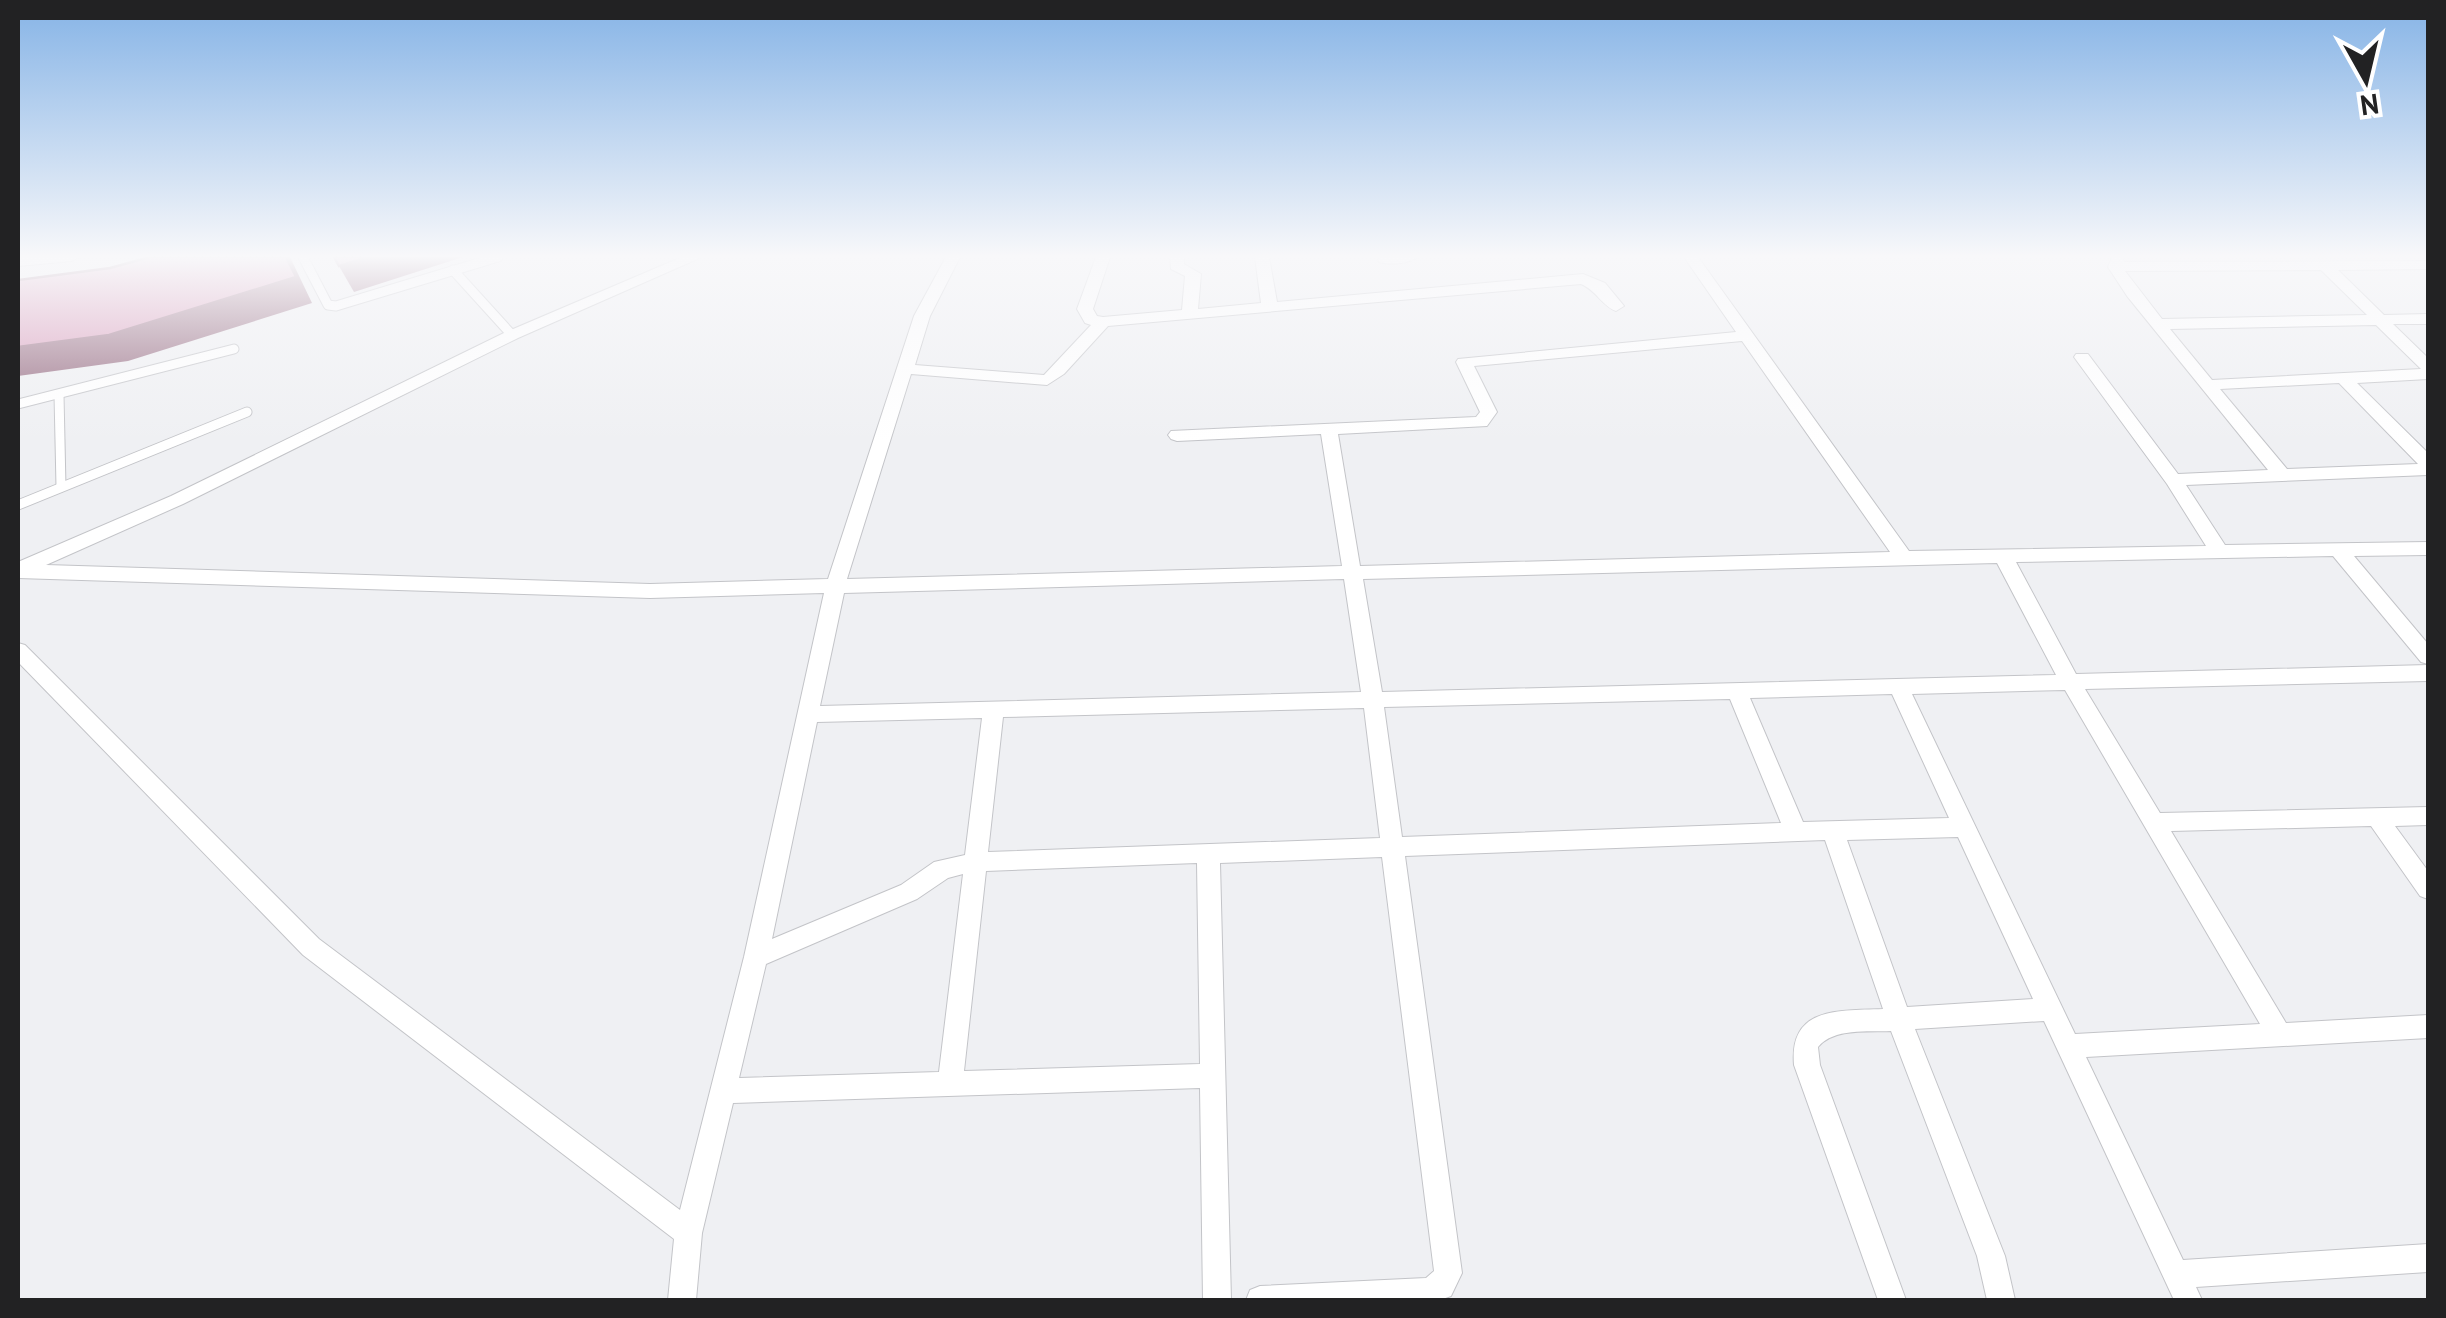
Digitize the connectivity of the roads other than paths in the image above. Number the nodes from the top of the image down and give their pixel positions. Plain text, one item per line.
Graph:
1 (497, 319) edge
2 (551, 319) edge
3 (921, 319) edge
4 (1091, 319) edge
5 (1137, 319) edge
6 (1734, 319) edge
7 (2156, 319) edge
8 (2380, 319) junction
9 (2428, 319) edge
10 (1104, 322) junction
11 (2160, 324) junction
12 (512, 335) junction
13 (1746, 336) junction
14 (234, 348) dead end
15 (2082, 357) dead end
16 (906, 369) junction
17 (2428, 371) edge
18 (2342, 377) junction
19 (2206, 385) junction
20 (59, 394) junction
21 (18, 404) edge
22 (247, 412) dead end
23 (1329, 430) junction
24 (1177, 435) dead end
25 (2428, 466) edge
26 (2281, 474) junction
27 (2173, 480) junction
28 (61, 487) junction
29 (18, 504) edge
30 (2428, 548) edge
31 (2338, 550) junction
32 (2220, 552) junction
33 (2003, 556) junction
34 (1904, 558) junction
35 (18, 570) edge
36 (1352, 571) junction
37 (835, 588) junction
38 (18, 650) edge
39 (2428, 657) edge
40 (2428, 673) edge
41 (2071, 683) junction
42 (1897, 684) junction
43 (1736, 689) junction
44 (1373, 700) junction
45 (993, 712) junction
46 (807, 714) junction
47 (2428, 816) edge
48 (2378, 818) junction
49 (2156, 822) junction
50 (1967, 827) junction
51 (1833, 831) junction
52 (1796, 832) junction
53 (1393, 846) junction
54 (1208, 853) junction
55 (976, 862) junction
56 (2428, 889) edge
57 (756, 956) junction
58 (2052, 1010) junction
59 (1899, 1018) junction
60 (2428, 1027) edge
61 (2280, 1035) junction
62 (2068, 1046) junction
63 (1210, 1076) junction
64 (950, 1083) junction
65 (722, 1091) junction
66 (688, 1232) junction
67 (2428, 1258) edge
68 (2176, 1274) junction
69 (682, 1300) edge
70 (1217, 1300) edge
71 (1260, 1300) edge
72 (1892, 1300) edge
73 (2001, 1300) edge
74 (2188, 1300) edge

1 - 12 lane
2 - 12 street
3 - 16 street
4 - 10 street
5 - 10 street
6 - 13 street
7 - 11 street
8 - 9 street
8 - 11 street
8 - 17 street
10 - 16 street
11 - 19 street
12 - 35 street
13 - 23 street
13 - 34 street
14 - 20 lane
15 - 27 street
16 - 37 street
17 - 18 street
18 - 19 street
18 - 25 street
19 - 26 street
20 - 21 lane
20 - 28 lane
22 - 28 lane
23 - 24 street
23 - 36 street
25 - 26 street
26 - 27 street
27 - 32 street
28 - 29 lane
30 - 31 street
31 - 32 street
31 - 39 street
32 - 33 street
33 - 34 street
33 - 41 street
34 - 36 street
35 - 37 street
36 - 37 street
36 - 44 street
37 - 46 street
38 - 66 street
40 - 41 street
41 - 42 street
41 - 49 street
42 - 43 street
42 - 50 street
43 - 44 street
43 - 52 street
44 - 45 street
44 - 53 street
45 - 46 street
45 - 55 street
46 - 57 street
47 - 48 street
48 - 49 street
48 - 56 street
49 - 61 street
50 - 51 street
50 - 58 street
51 - 52 street
51 - 59 street
52 - 53 street
53 - 54 street
53 - 71 street
54 - 55 street
54 - 63 street
55 - 57 street
55 - 64 street
57 - 65 street
58 - 59 street
58 - 62 street
59 - 72 street
59 - 73 street
60 - 61 street
61 - 62 street
62 - 68 street
63 - 64 street
63 - 70 street
64 - 65 street
65 - 66 street
66 - 69 street
67 - 68 street
68 - 74 street

